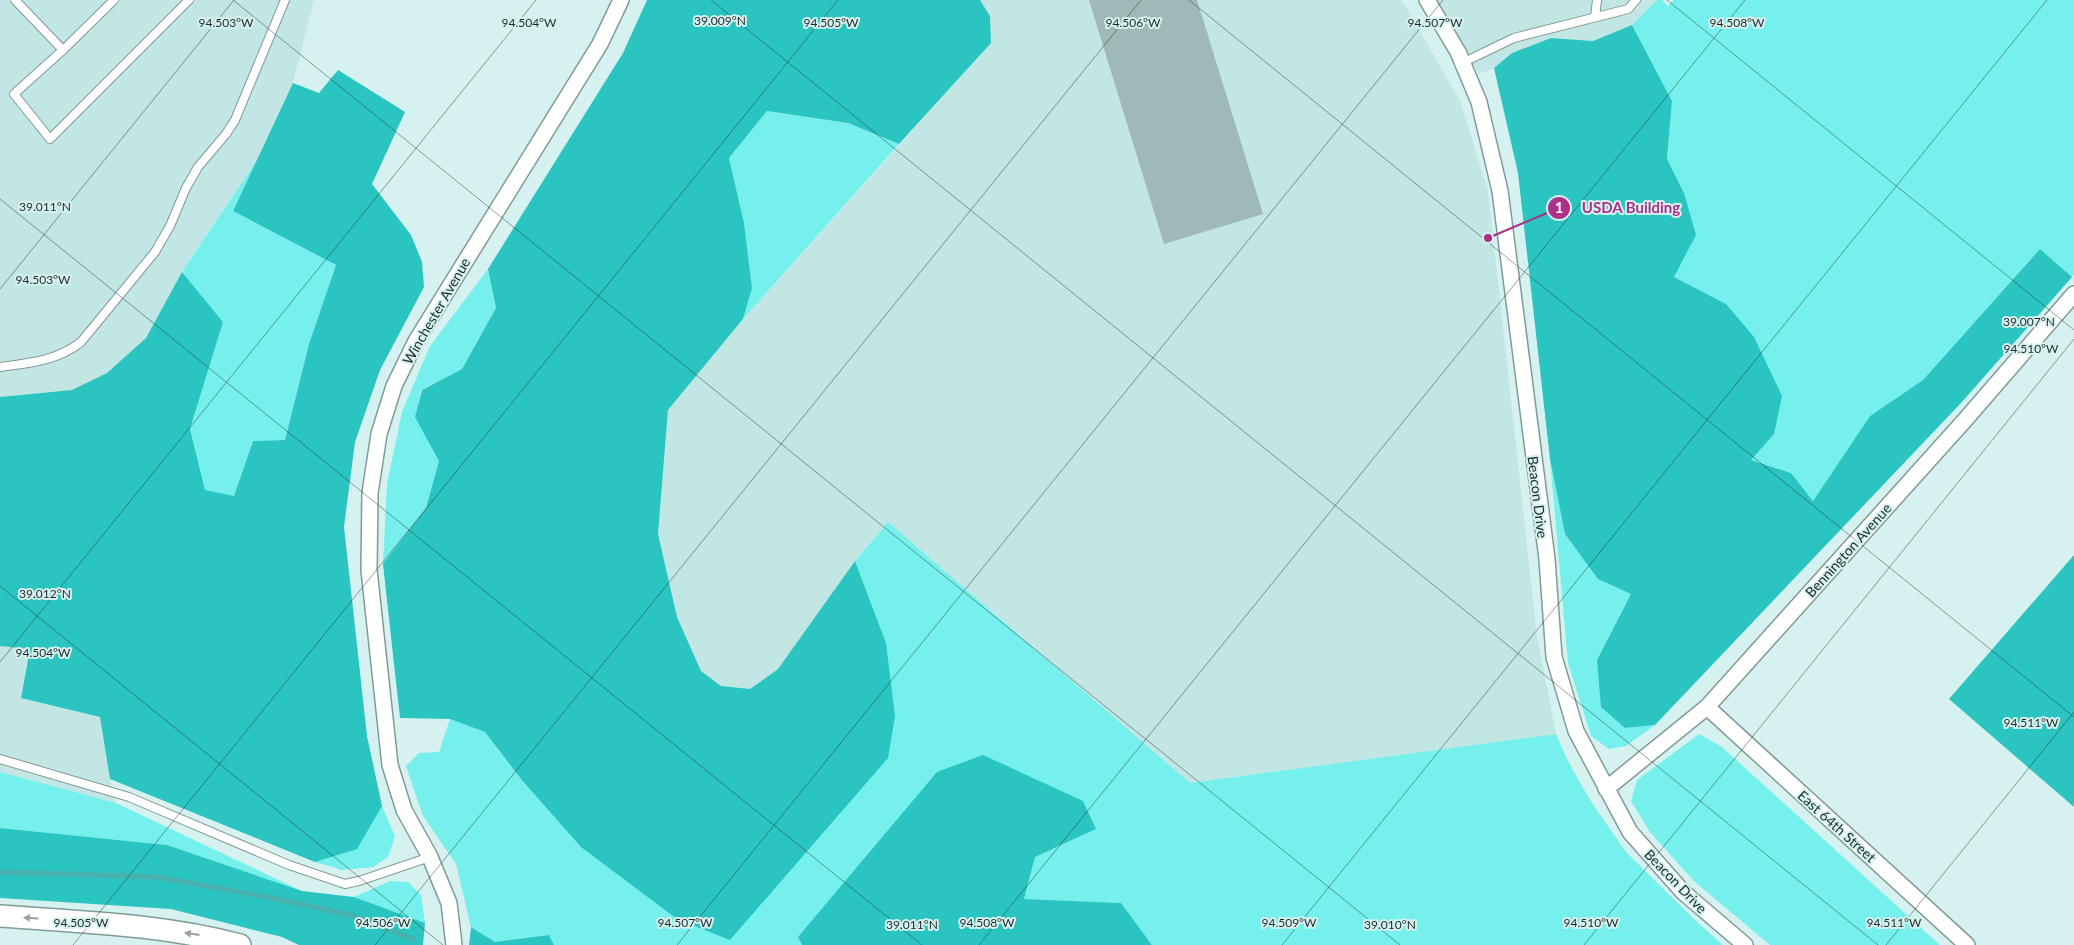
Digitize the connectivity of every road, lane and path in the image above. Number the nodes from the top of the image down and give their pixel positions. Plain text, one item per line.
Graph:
1 (15, 0) edge
2 (114, 0) edge
3 (189, 0) edge
4 (285, 0) edge
5 (621, 0) edge
6 (1427, 0) edge
7 (1597, 0) edge
8 (1636, 0) edge
9 (1596, 17) junction
10 (63, 50) junction
11 (1462, 63) junction
12 (2074, 294) edge
13 (0, 367) edge
14 (1707, 707) junction
15 (0, 759) edge
16 (1606, 789) junction
17 (430, 856) junction
18 (0, 916) edge
19 (240, 945) edge
20 (454, 945) edge
21 (1745, 945) edge
22 (1967, 945) edge

1 - 10 lane
2 - 10 lane
3 - 10 lane
4 - 13 lane
5 - 17 street, Winchester Avenue
6 - 11 street, Beacon Drive
7 - 9 lane
8 - 9 lane
9 - 11 lane
11 - 16 street, Beacon Drive
12 - 14 street, Bennington Avenue
14 - 16 street, Bennington Avenue
14 - 22 street, East 64th Street
15 - 17 lane
16 - 21 street, Beacon Drive
17 - 20 street, Winchester Avenue
19 -> 18 main road

